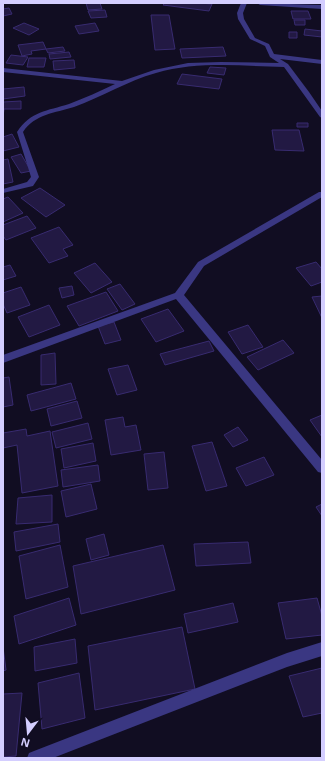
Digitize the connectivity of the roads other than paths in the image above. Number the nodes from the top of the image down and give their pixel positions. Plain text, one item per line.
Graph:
1 (244, 3) edge
2 (260, 3) edge
3 (322, 7) edge
4 (272, 56) junction
5 (322, 62) edge
6 (286, 65) junction
7 (3, 70) edge
8 (125, 83) junction
9 (322, 116) edge
10 (3, 191) edge
11 (322, 194) edge
12 (178, 295) junction
13 (3, 359) edge
14 (322, 468) edge
15 (322, 649) edge
16 (34, 758) edge

1 - 4 street
2 - 3 street
4 - 5 street
4 - 6 street
6 - 8 street
6 - 9 street
7 - 8 street
8 - 10 street
11 - 12 street
12 - 13 street
12 - 14 street
15 - 16 street

